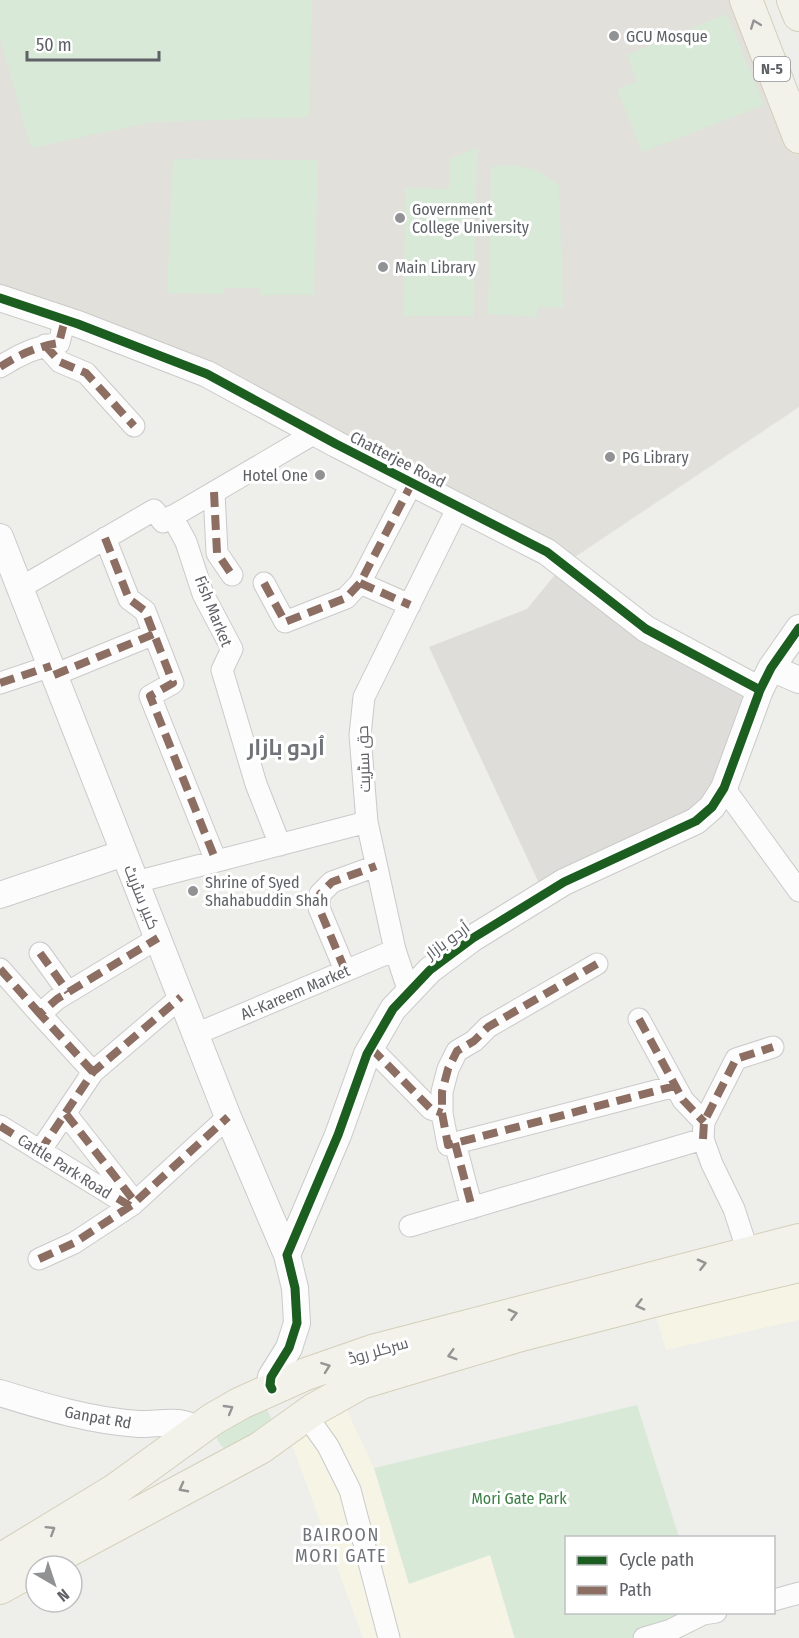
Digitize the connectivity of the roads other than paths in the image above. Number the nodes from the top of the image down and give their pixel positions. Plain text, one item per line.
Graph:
1 (746, 0) edge
2 (793, 0) edge
3 (799, 15) edge
4 (799, 137) edge
5 (0, 298) edge
6 (64, 319) junction
7 (45, 345) junction
8 (0, 367) edge
9 (134, 426) dead end
10 (315, 432) junction
11 (412, 483) junction
12 (214, 492) junction
13 (458, 507) junction
14 (172, 516) junction
15 (0, 537) edge
16 (105, 538) junction
17 (232, 575) dead end
18 (264, 583) dead end
19 (360, 583) junction
20 (20, 588) junction
21 (410, 605) junction
22 (799, 628) edge
23 (154, 634) junction
24 (53, 670) junction
25 (766, 679) junction
26 (799, 680) edge
27 (0, 683) edge
28 (723, 788) junction
29 (367, 822) junction
30 (280, 845) junction
31 (124, 853) junction
32 (216, 861) junction
33 (376, 866) junction
34 (136, 882) junction
35 (799, 891) edge
36 (0, 895) edge
37 (158, 938) junction
38 (395, 950) junction
39 (40, 953) dead end
40 (597, 964) dead end
41 (0, 969) edge
42 (345, 970) junction
43 (68, 992) junction
44 (409, 992) junction
45 (181, 997) junction
46 (40, 1014) junction
47 (639, 1019) dead end
48 (196, 1034) junction
49 (773, 1047) dead end
50 (370, 1048) junction
51 (93, 1072) junction
52 (675, 1086) junction
53 (442, 1113) junction
54 (66, 1114) junction
55 (228, 1117) junction
56 (0, 1126) edge
57 (704, 1130) junction
58 (455, 1143) junction
59 (40, 1150) junction
60 (133, 1204) junction
61 (472, 1208) junction
62 (410, 1226) dead end
63 (799, 1240) edge
64 (748, 1252) junction
65 (287, 1255) junction
66 (39, 1259) dead end
67 (799, 1266) edge
68 (272, 1389) junction
69 (0, 1393) edge
70 (299, 1420) junction
71 (196, 1431) junction
72 (227, 1465) junction
73 (62, 1554) edge
74 (0, 1560) edge
75 (24, 1575) edge
76 (0, 1588) edge
77 (799, 1593) edge
78 (775, 1600) edge
79 (703, 1614) edge
80 (389, 1638) edge
81 (644, 1638) edge

4 -> 1 main road, N-5
2 - 3 main road
5 - 6 street, Chatterjee Road
6 - 7 street
6 - 10 street, Chatterjee Road
7 - 8 street
7 - 9 street
10 - 11 street, Chatterjee Road
10 - 12 street
11 - 13 street, Chatterjee Road
11 - 19 street
12 - 14 street
12 - 17 street
13 - 21 street, حق سٹریت
13 - 25 street, Chatterjee Road
14 - 16 street
14 - 30 street, Fish Market
15 - 20 street, کبیر سٹریٹ
16 - 20 street
16 - 23 street
18 - 19 street
19 - 21 street
20 - 24 street, کبیر سٹریٹ
21 - 29 street, حق سٹریت
22 - 25 street, اُردو بازار
23 - 24 street
23 - 32 street
24 - 27 street
24 - 31 street, کبیر سٹریٹ
25 - 26 street, Chatterjee Road
25 - 28 street, اُردو بازار
28 - 35 street
28 - 44 street, اُردو بازار
29 - 30 street
29 - 33 street, حق سٹریت
30 - 32 street
31 - 34 street, کبیر سٹریٹ
31 - 36 street
32 - 34 street
33 - 38 street, حق سٹریت
33 - 42 street
34 - 37 street, کبیر سٹریٹ
37 - 43 street
37 - 45 street, کبیر سٹریٹ
38 - 42 street, Al-Kareem Market
38 - 44 street, حق سٹریت
39 - 43 street
40 - 53 street
41 - 46 street
42 - 48 street, Al-Kareem Market
43 - 46 street
44 - 50 street, اُردو بازار
45 - 48 street, کبیر سٹریٹ
45 - 51 street
46 - 51 street
47 - 52 street
48 - 55 street, کبیر سٹریٹ
49 - 57 street
50 - 53 street
50 - 65 street, اُردو بازار
51 - 54 street
52 - 57 street
52 - 58 street
53 - 58 street
54 - 59 street
54 - 60 street
55 - 60 street
55 - 65 street, کبیر سٹریٹ
56 - 59 street, Cattle Park Road
57 - 61 street
57 - 64 street
58 - 61 street
59 - 60 street, Cattle Park Road
60 - 66 street
61 - 62 street
63 - 64 main road, سرکلر روڈ
68 -> 64 main road, سرکلر روڈ
65 - 68 street
67 -> 70 main road, سرکلر روڈ
68 - 70 main road
71 -> 68 main road, سرکلر روڈ
69 - 71 street, Ganpat Rd
70 - 72 main road, سرکلر روڈ
70 - 80 street
71 - 72 main road
74 -> 71 main road, سرکلر روڈ
72 -> 73 main road, سرکلر روڈ
75 - 76 main road, سرکلر روڈ
77 - 78 street
79 - 81 street

